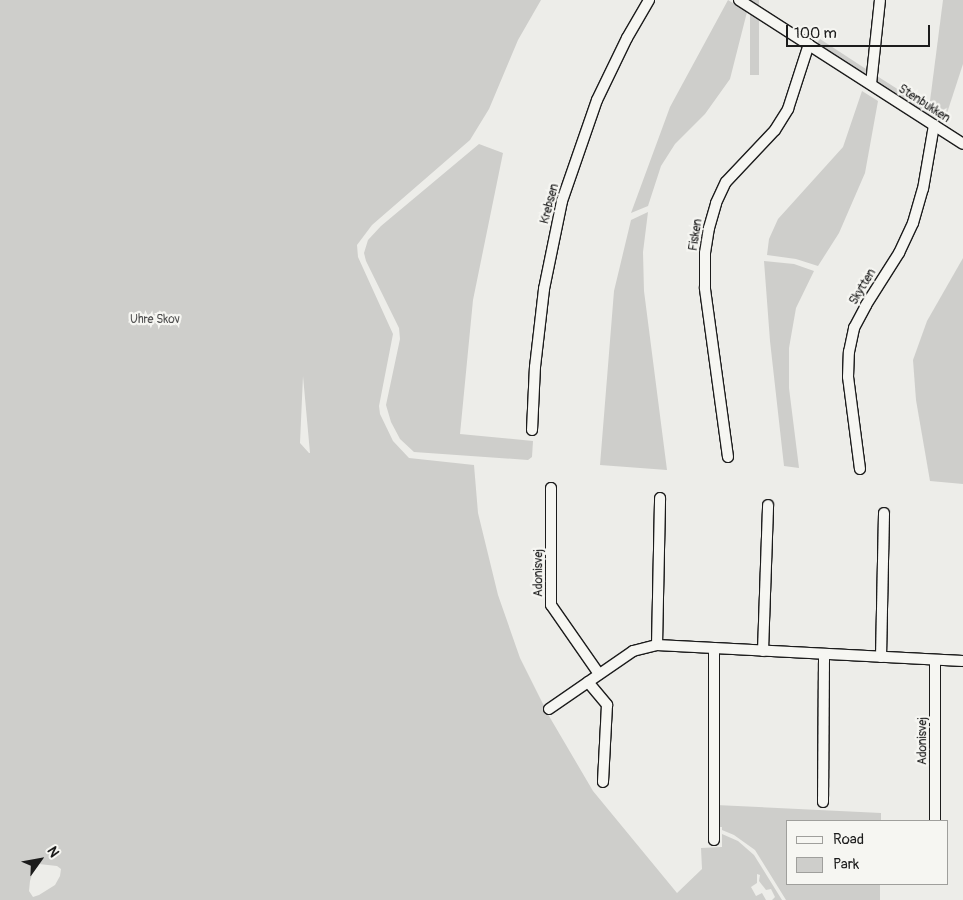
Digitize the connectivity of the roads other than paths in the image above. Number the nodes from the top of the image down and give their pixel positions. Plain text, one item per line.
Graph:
1 (649, 0) edge
2 (739, 0) edge
3 (880, 0) edge
4 (809, 44) junction
5 (871, 84) junction
6 (934, 125) junction
7 (963, 144) edge
8 (532, 430) dead end
9 (728, 457) dead end
10 (860, 469) dead end
11 (551, 488) dead end
12 (660, 498) dead end
13 (768, 505) dead end
14 (884, 513) dead end
15 (657, 645) junction
16 (714, 648) junction
17 (764, 651) junction
18 (824, 654) junction
19 (881, 657) junction
20 (935, 660) junction
21 (963, 661) edge
22 (599, 674) junction
23 (588, 682) junction
24 (549, 709) dead end
25 (603, 782) dead end
26 (823, 802) dead end
27 (935, 820) edge
28 (714, 840) dead end

1 - 8 street, Krebsen
2 - 4 street, Stenbukken
3 - 5 street
4 - 5 street, Stenbukken
4 - 9 street, Fisken
5 - 6 street, Stenbukken
6 - 7 street, Stenbukken
6 - 10 street, Skytten
11 - 22 street, Adonisvej
12 - 15 street
13 - 17 street
14 - 19 street
15 - 16 street
15 - 22 street
16 - 17 street
16 - 28 street
17 - 18 street
18 - 19 street
18 - 26 street
19 - 20 street
20 - 21 street
20 - 27 street, Adonisvej
22 - 23 street
23 - 24 street
23 - 25 street

